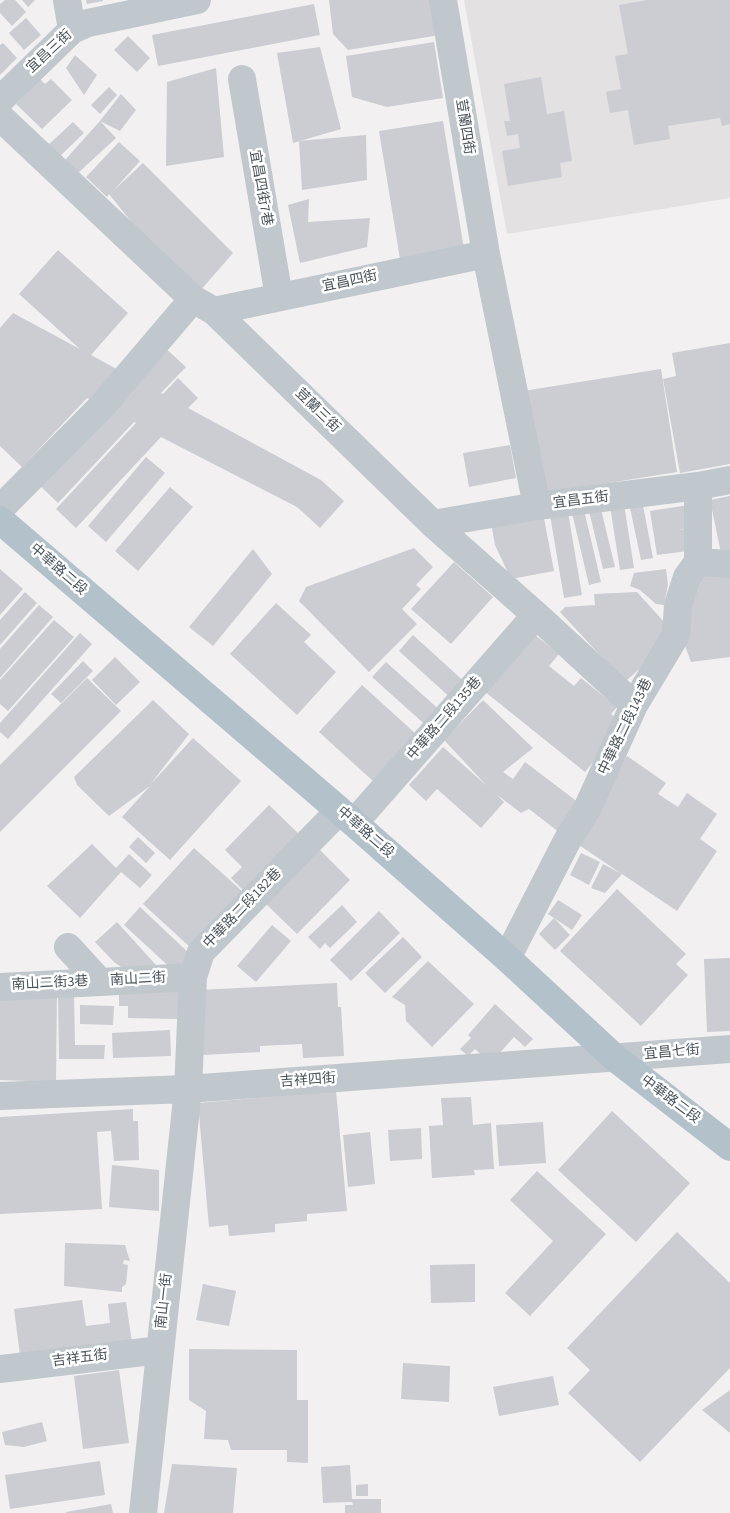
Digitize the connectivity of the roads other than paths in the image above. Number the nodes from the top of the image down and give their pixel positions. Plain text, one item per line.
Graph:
1 (67, 0) edge
2 (197, 0) edge
3 (443, 0) edge
4 (72, 30) junction
5 (242, 79) dead end
6 (0, 100) edge
7 (0, 118) edge
8 (486, 254) junction
9 (279, 297) junction
10 (204, 305) junction
11 (730, 480) edge
12 (698, 486) junction
13 (537, 506) junction
14 (0, 509) edge
15 (0, 520) edge
16 (433, 524) junction
17 (698, 562) junction
18 (730, 564) edge
19 (536, 615) junction
20 (634, 705) junction
21 (347, 817) junction
22 (68, 947) dead end
23 (507, 958) junction
24 (193, 977) junction
25 (100, 982) junction
26 (0, 987) edge
27 (730, 1048) edge
28 (615, 1058) junction
29 (188, 1089) junction
30 (0, 1096) edge
31 (730, 1146) edge
32 (160, 1350) junction
33 (0, 1369) edge
34 (143, 1513) edge

1 - 4 street
2 - 4 street, 宜昌三街
3 - 8 street, 荳蘭四街
4 - 6 street, 宜昌三街
5 - 9 street, 宜昌四街7巷
7 - 10 street, 荳蘭三街
8 - 9 street, 宜昌四街
8 - 13 street, 荳蘭四街
9 - 10 street, 宜昌四街
10 - 14 street
10 - 16 street, 荳蘭三街
11 - 12 street, 宜昌五街
12 - 13 street, 宜昌五街
12 - 17 street
13 - 16 street, 宜昌五街
15 - 21 main road, 中華路二段
16 - 19 street, 荳蘭三街
17 - 18 street
17 - 20 street, 中華路二段143巷
19 - 20 street, 荳蘭三街
19 - 21 street, 中華路二段135巷
20 - 23 street, 中華路二段143巷
21 - 23 main road, 中華路二段
21 - 24 street, 中華路二段182巷
22 - 25 street, 南山二街
23 - 28 main road, 中華路二段
24 - 25 street, 南山二街
24 - 29 street, 中華路二段182巷
25 - 26 street, 南山二街3巷
27 - 28 street, 宜昌七街
28 - 29 street, 吉祥四街
28 - 31 main road, 中華路二段
29 - 30 street, 吉祥四街
29 - 32 street, 南山一街
32 - 33 street, 吉祥五街
32 - 34 street, 南山一街

